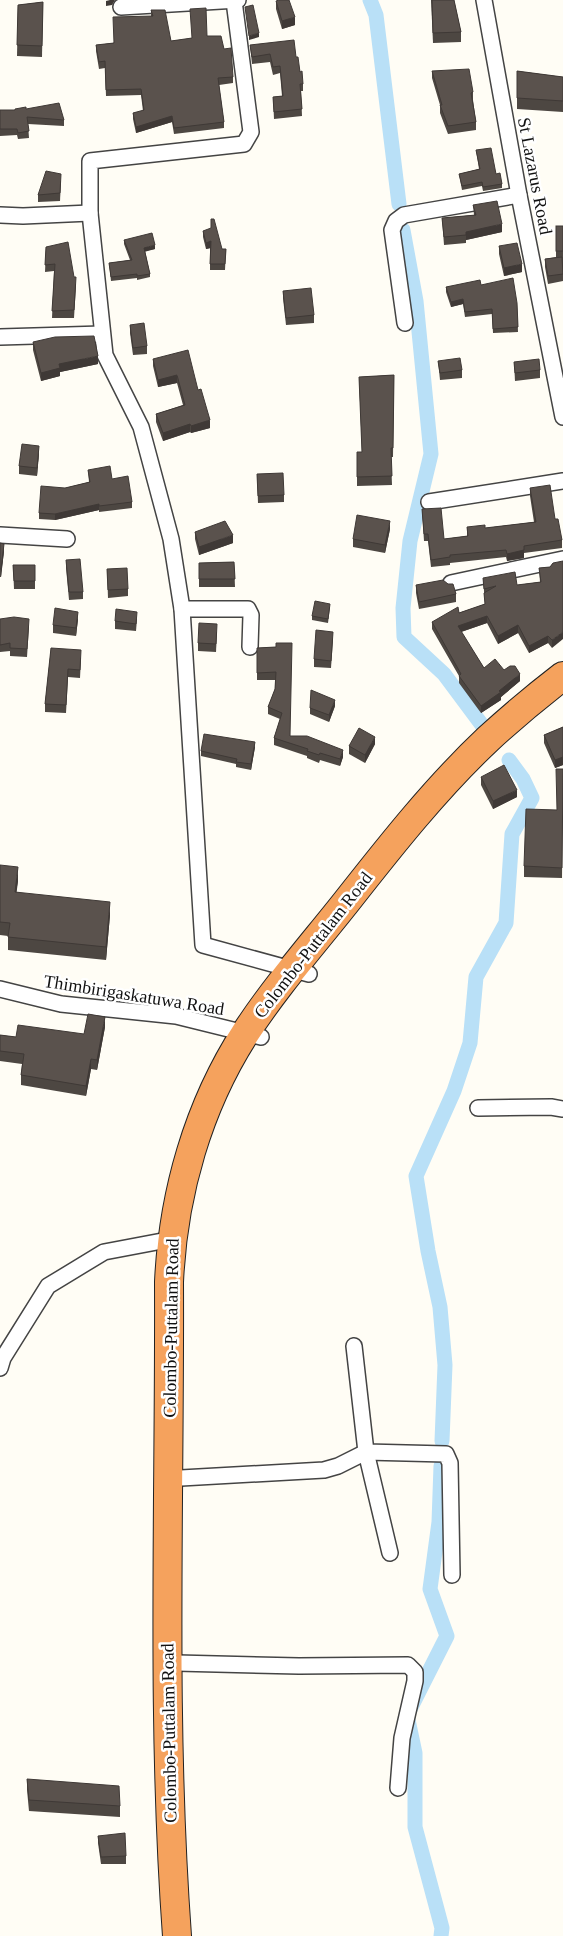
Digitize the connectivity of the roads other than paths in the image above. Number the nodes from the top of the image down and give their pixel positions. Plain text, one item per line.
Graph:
1 (484, 0) edge
2 (236, 1) edge
3 (121, 8) dead end
4 (519, 194) junction
5 (90, 213) junction
6 (0, 215) edge
7 (405, 323) dead end
8 (102, 334) junction
9 (0, 337) edge
10 (563, 417) edge
11 (563, 482) edge
12 (429, 502) dead end
13 (0, 535) edge
14 (67, 539) dead end
15 (563, 559) edge
16 (451, 584) edge
17 (182, 609) junction
18 (250, 647) dead end
19 (563, 676) edge
20 (563, 695) edge
21 (301, 971) junction
22 (0, 989) edge
23 (253, 1035) junction
24 (478, 1108) dead end
25 (563, 1109) edge
26 (180, 1238) junction
27 (354, 1346) dead end
28 (0, 1368) edge
29 (366, 1452) junction
30 (181, 1478) junction
31 (390, 1553) dead end
32 (452, 1575) dead end
33 (177, 1662) junction
34 (398, 1788) dead end
35 (176, 1936) edge
36 (188, 1936) edge

1 - 4 street, St Lazarus Road
2 - 3 street
2 - 5 street
4 - 7 street
4 - 10 street, St Lazarus Road
5 - 6 street
5 - 8 street
8 - 9 street
8 - 17 street
11 - 12 street
13 - 14 street
15 - 16 street
17 - 18 street
17 - 21 street
19 - 21 highway, Colombo-Puttalam Road
20 - 21 highway, Colombo-Puttalam Road
21 - 23 highway, Colombo-Puttalam Road
22 - 23 street, Thimbirigaskatuwa Road
23 - 26 highway, Colombo-Puttalam Road
24 - 25 street
26 - 28 street
26 - 30 highway, Colombo-Puttalam Road
26 - 35 highway, Colombo-Puttalam Road
27 - 29 street
29 - 30 street
29 - 31 street
29 - 32 street
30 - 33 highway, Colombo-Puttalam Road
33 - 34 street
33 - 36 highway, Colombo-Puttalam Road

